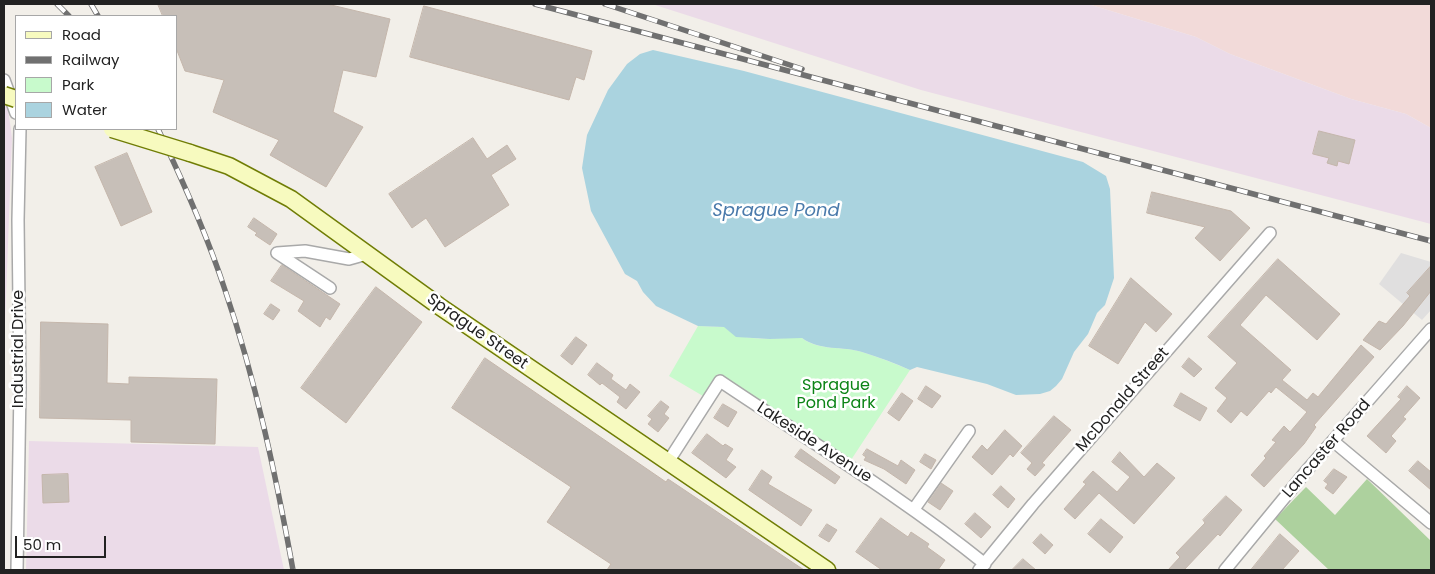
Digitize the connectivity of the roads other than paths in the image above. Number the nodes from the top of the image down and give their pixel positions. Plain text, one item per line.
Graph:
1 (4, 80) edge
2 (15, 110) edge
3 (20, 130) edge
4 (115, 130) edge
5 (1270, 233) dead end
6 (367, 254) junction
7 (330, 288) dead end
8 (1431, 329) edge
9 (969, 430) dead end
10 (1333, 441) junction
11 (668, 462) junction
12 (914, 509) junction
13 (1431, 523) edge
14 (982, 567) edge
15 (17, 570) edge
16 (827, 570) edge
17 (1225, 570) edge

1 - 2 street
3 - 15 street, Industrial Drive
4 - 6 main road, Sprague Street, bridge
5 - 14 street, McDonald Street
6 - 7 street
6 - 11 main road, Sprague Street
8 - 10 street, Lancaster Road
9 - 12 street
10 - 13 street
10 - 17 street, Lancaster Road
11 - 12 street, Lakeside Avenue
11 - 16 main road, Sprague Street
12 - 14 street, Lakeside Avenue

